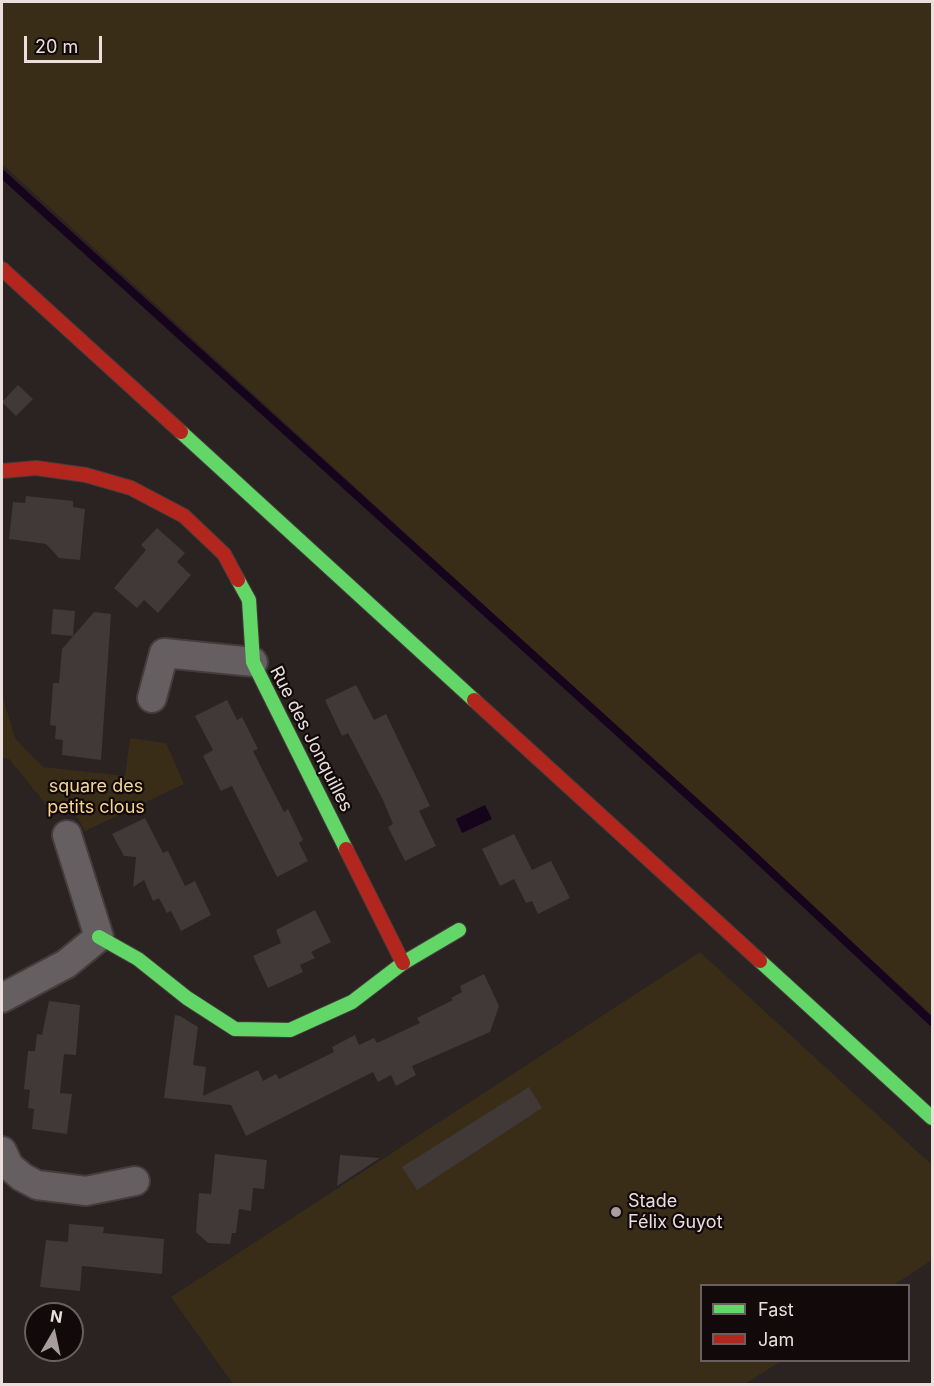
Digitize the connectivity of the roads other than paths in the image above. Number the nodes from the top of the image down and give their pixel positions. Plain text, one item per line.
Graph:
1 (2, 269) edge
2 (2, 471) edge
3 (253, 662) junction
4 (152, 698) dead end
5 (67, 835) dead end
6 (459, 930) dead end
7 (99, 937) junction
8 (403, 963) junction
9 (2, 998) edge
10 (933, 1118) edge
11 (2, 1151) edge
12 (135, 1181) dead end

1 - 10 main road
2 - 3 main road, Rue des Jonquilles
3 - 4 street
3 - 8 main road, Rue des Jonquilles
5 - 7 street
6 - 8 main road
7 - 8 main road
7 - 9 street
11 - 12 street

